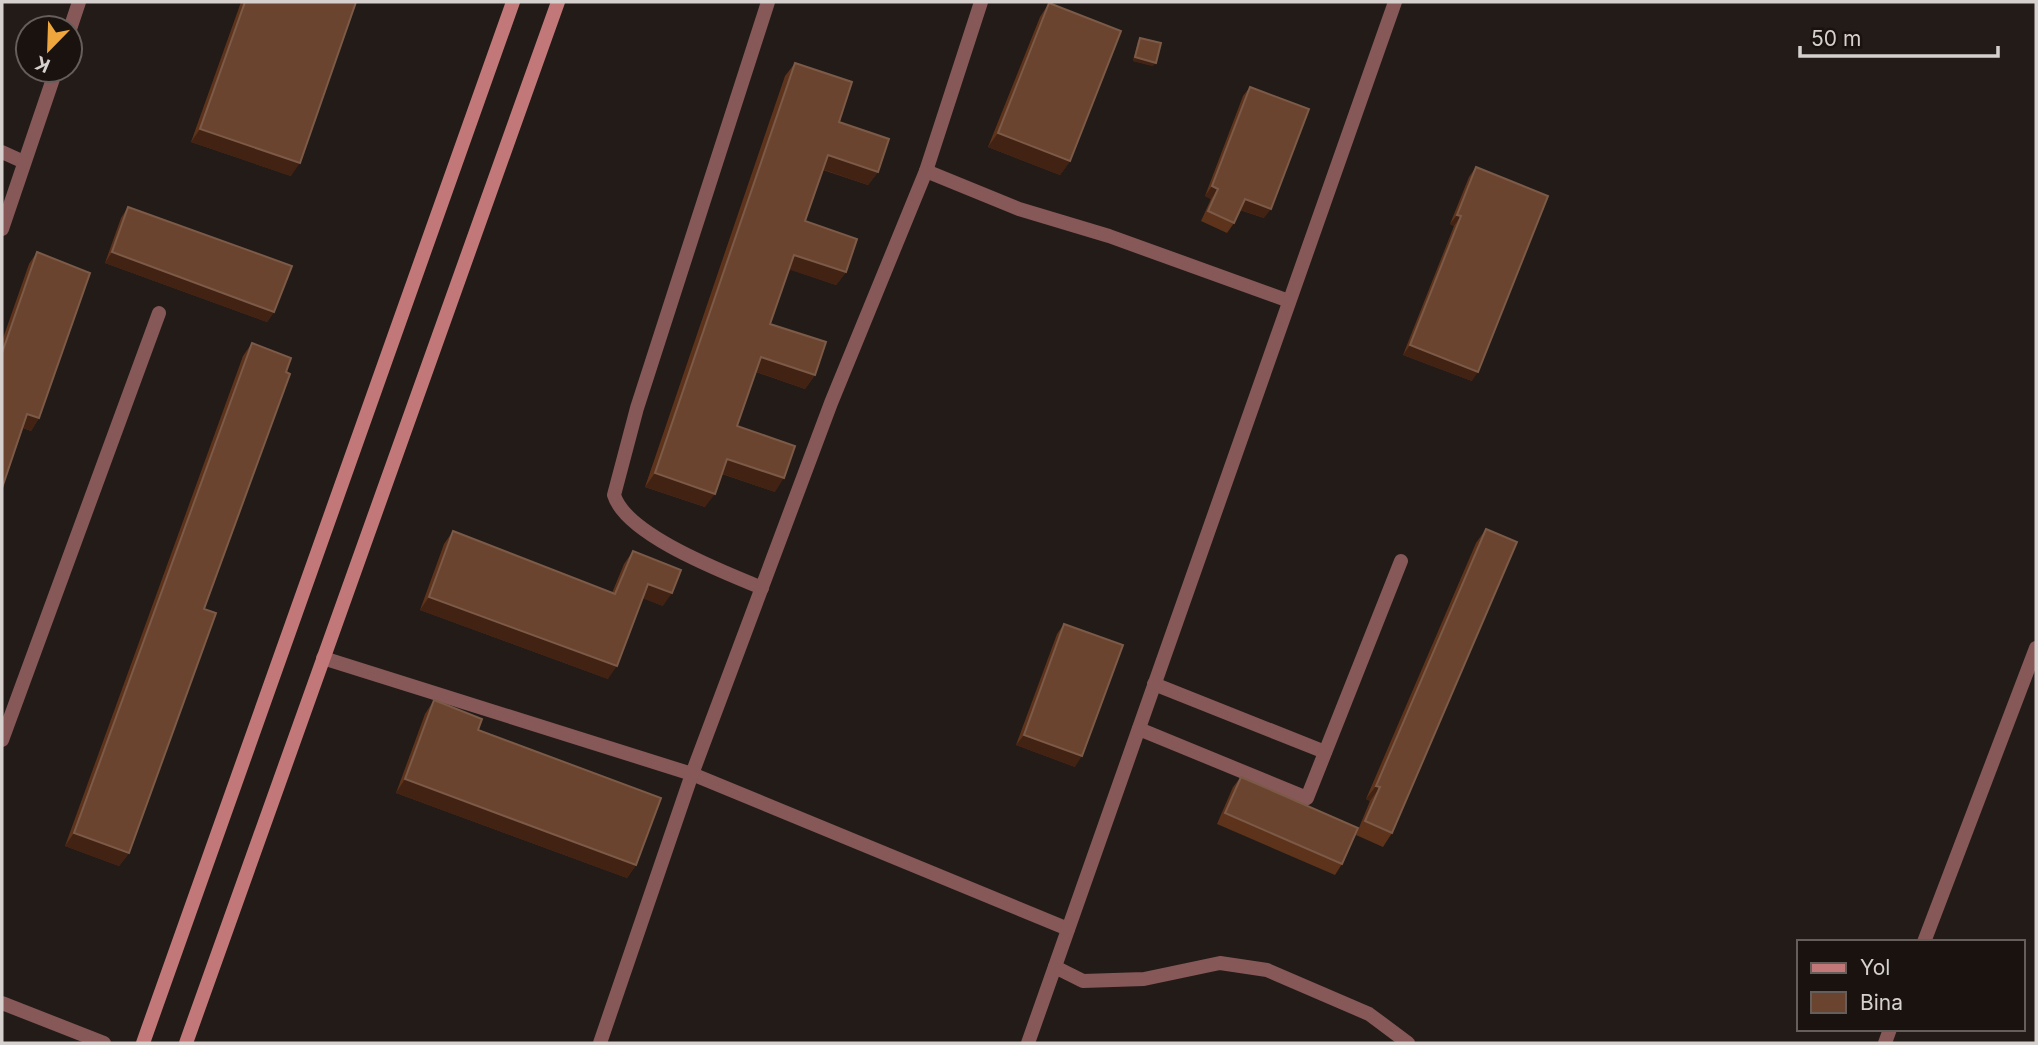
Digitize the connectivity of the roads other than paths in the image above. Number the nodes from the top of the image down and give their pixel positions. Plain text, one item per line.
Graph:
1 (513, 2) edge
2 (558, 2) edge
3 (768, 2) edge
4 (981, 2) edge
5 (1395, 2) edge
6 (51, 84) edge
7 (2, 152) edge
8 (24, 162) junction
9 (926, 170) junction
10 (2, 229) edge
11 (1289, 301) junction
12 (159, 313) dead end
13 (1401, 561) dead end
14 (762, 588) junction
15 (2036, 648) edge
16 (323, 658) junction
17 (1154, 684) junction
18 (1139, 729) junction
19 (2, 740) edge
20 (1325, 752) junction
21 (692, 775) junction
22 (1068, 929) junction
23 (1925, 940) edge
24 (1055, 967) junction
25 (2, 1003) edge
26 (104, 1043) edge
27 (143, 1043) edge
28 (186, 1043) edge
29 (600, 1043) edge
30 (1028, 1043) edge
31 (1408, 1043) edge

1 - 27 street
2 - 16 street
3 - 14 street
4 - 9 street
5 - 11 street
6 - 8 street
7 - 8 street
8 - 10 street
9 - 11 street
9 - 14 street
11 - 17 street
12 - 19 street
13 - 20 street
14 - 21 street
15 - 23 street
16 - 21 street
16 - 28 street
17 - 18 street
17 - 20 street
18 - 20 street
18 - 22 street
21 - 22 street
21 - 29 street
22 - 24 street
24 - 30 street
24 - 31 street
25 - 26 street

